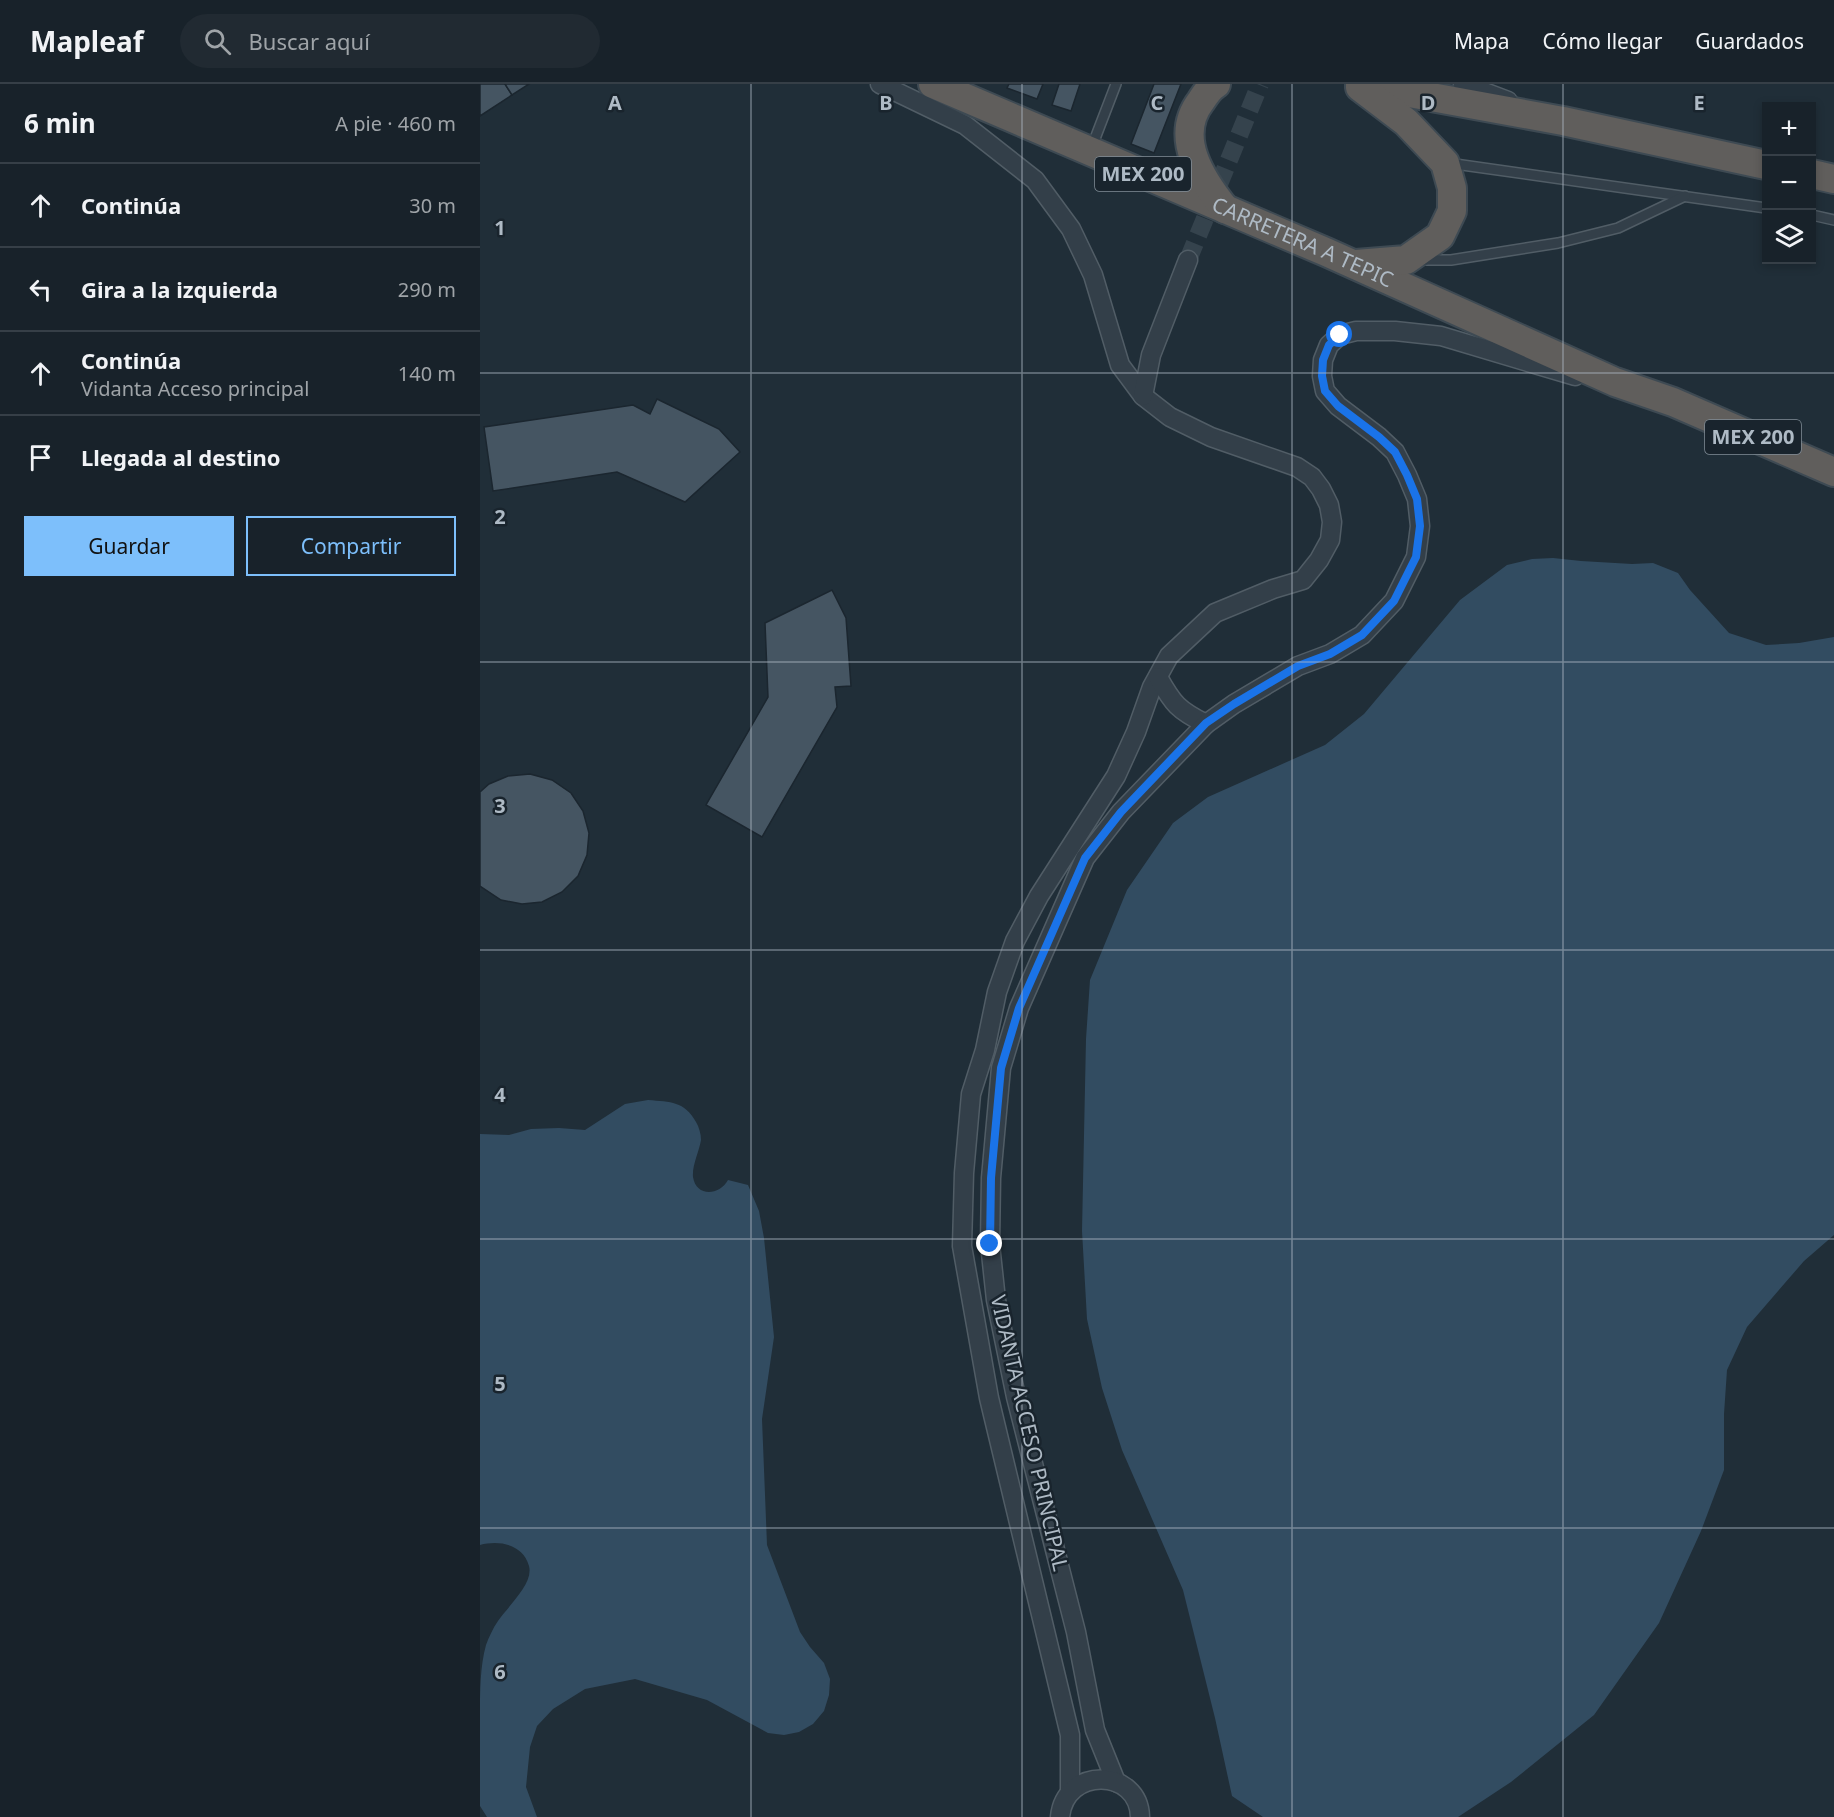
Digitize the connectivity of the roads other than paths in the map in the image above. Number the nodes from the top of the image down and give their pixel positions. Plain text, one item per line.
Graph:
1 (880, 84) edge
2 (933, 84) edge
3 (1116, 84) edge
4 (1216, 84) edge
5 (1358, 84) edge
6 (1462, 84) edge
7 (1563, 121) junction
8 (1090, 151) junction
9 (1445, 163) junction
10 (1762, 164) edge
11 (1816, 175) edge
12 (1834, 179) edge
13 (1685, 196) junction
14 (1762, 207) edge
15 (1225, 210) junction
16 (1816, 216) edge
17 (1834, 220) edge
18 (1188, 260) tunnel mouth
19 (1406, 260) junction
20 (1354, 264) junction
21 (1615, 382) junction
22 (1143, 396) junction
23 (1834, 472) edge
24 (1158, 677) junction
25 (1206, 723) junction
26 (1116, 1782) junction
27 (1070, 1792) junction
28 (1060, 1817) edge
29 (1140, 1817) edge

1 - 22 street
2 - 8 highway, CARRETERA A TEPIC / MEX 200
3 - 8 lane
4 - 15 highway
5 - 7 highway
5 - 9 highway
6 - 7 street
7 - 10 highway
8 - 15 highway, CARRETERA A TEPIC / MEX 200
9 - 13 lane
9 - 19 highway
11 - 12 highway
13 - 14 lane
13 - 19 lane
15 - 20 highway, CARRETERA A TEPIC / MEX 200
16 - 17 lane
18 - 22 street
19 - 20 highway
20 - 21 highway, CARRETERA A TEPIC / MEX 200
21 - 23 highway, CARRETERA A TEPIC / MEX 200
21 - 25 street, VIDANTA ACCESO PRINCIPAL
22 - 24 street
24 - 25 street
24 - 27 street
25 - 26 street, VIDANTA ACCESO PRINCIPAL
26 - 27 street
26 - 29 street, VIDANTA ACCESO PRINCIPAL
27 - 28 street

